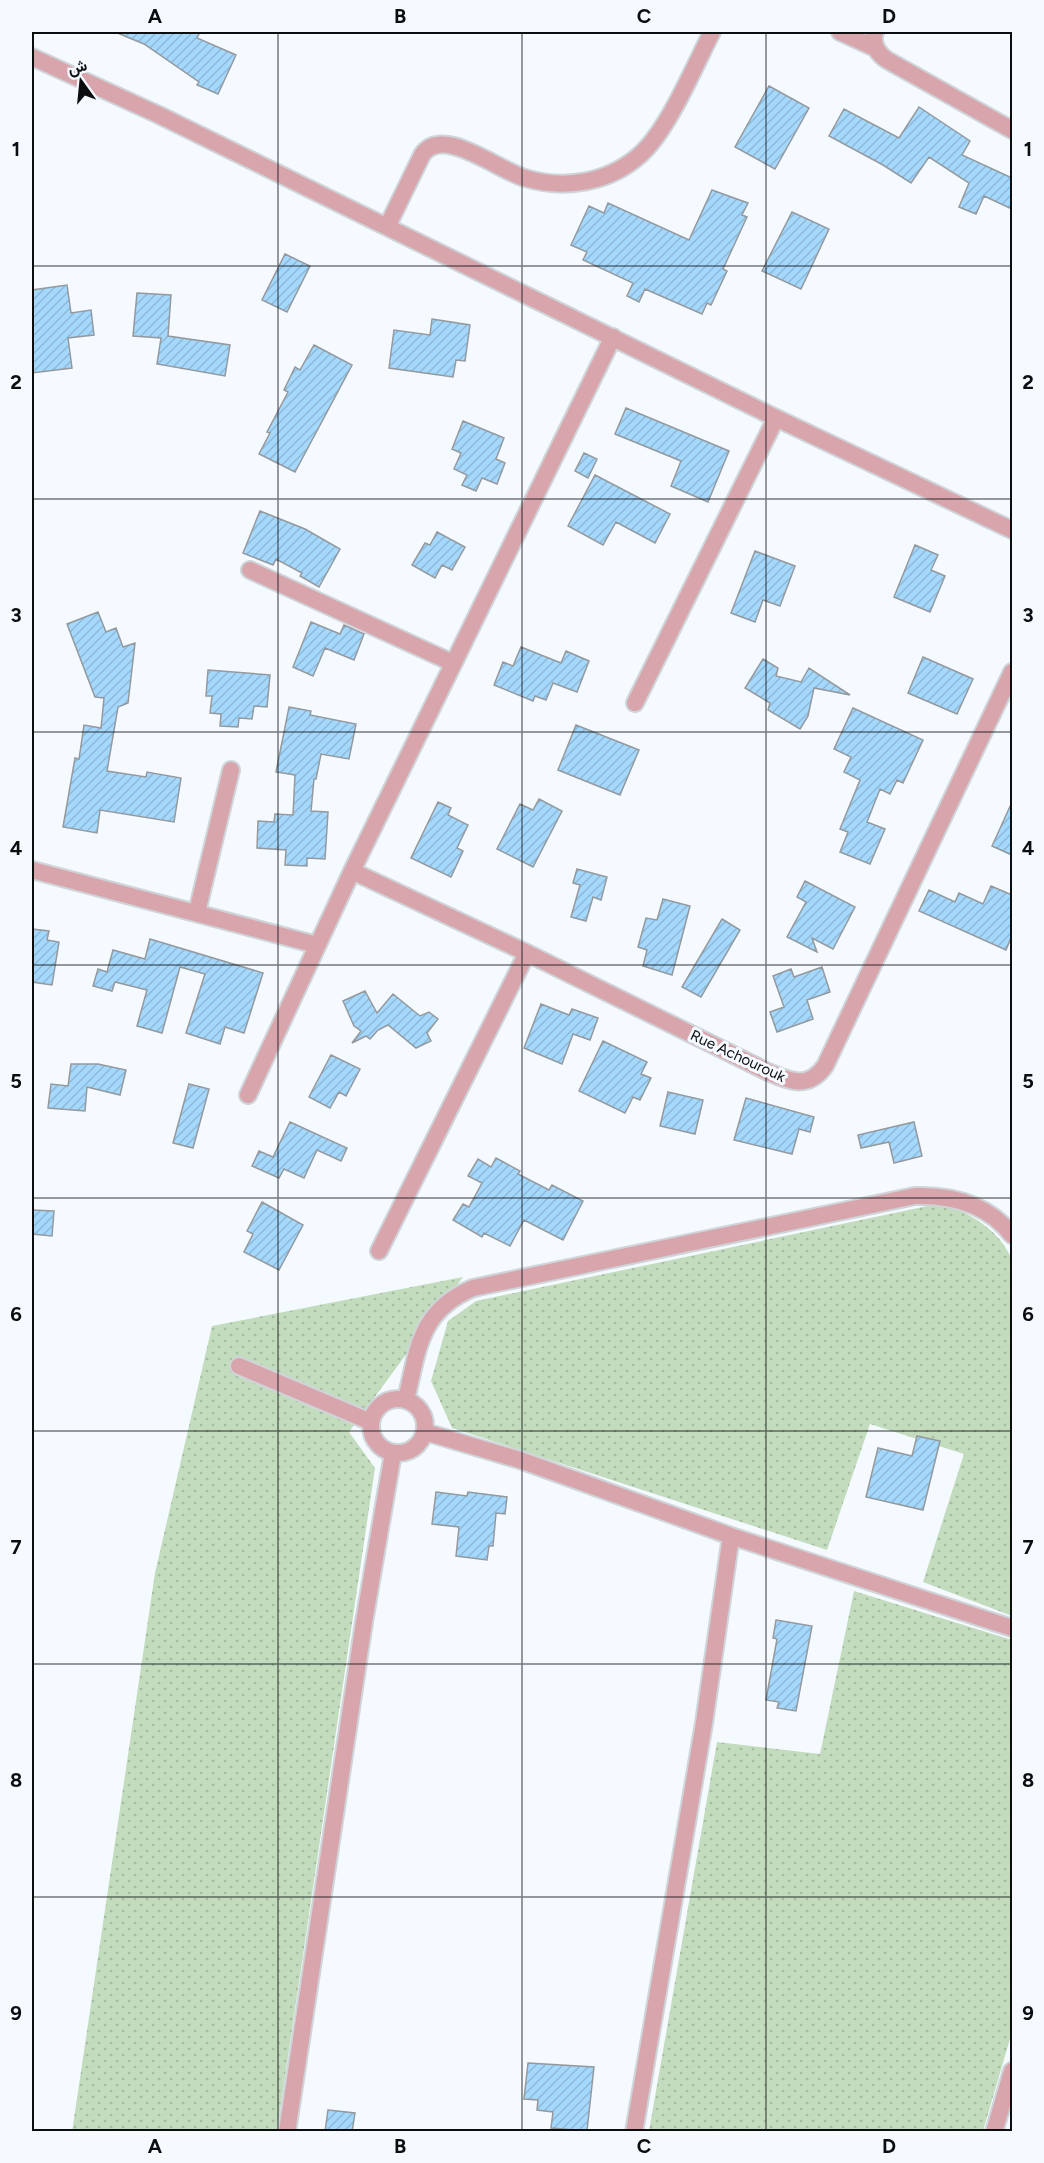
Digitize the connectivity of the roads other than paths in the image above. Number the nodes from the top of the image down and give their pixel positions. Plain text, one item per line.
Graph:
1 (712, 32) edge
2 (840, 32) edge
3 (876, 44) edge
4 (32, 57) edge
5 (1012, 130) edge
6 (387, 226) junction
7 (613, 337) junction
8 (776, 418) junction
9 (1012, 530) edge
10 (250, 570) dead end
11 (453, 663) junction
12 (1012, 672) edge
13 (635, 703) dead end
14 (231, 770) dead end
15 (32, 870) edge
16 (352, 870) junction
17 (197, 912) junction
18 (317, 945) junction
19 (527, 953) junction
20 (248, 1095) dead end
21 (1012, 1235) edge
22 (379, 1251) dead end
23 (239, 1366) dead end
24 (405, 1400) junction
25 (371, 1422) junction
26 (425, 1432) junction
27 (393, 1453) junction
28 (731, 1536) junction
29 (1012, 1628) edge
30 (1012, 2071) edge
31 (287, 2132) edge
32 (634, 2132) edge
33 (994, 2132) edge

1 - 6 street
2 - 3 street
3 - 5 street
4 - 6 street
6 - 7 street
7 - 8 street
7 - 11 street
8 - 9 street
8 - 13 street
10 - 11 street
11 - 16 street
12 - 19 street, Rue Achourouk
14 - 17 street
15 - 17 street
16 - 18 street
16 - 19 street, Rue Achourouk
17 - 18 street
18 - 20 street
19 - 22 street
21 - 24 street
23 - 25 street
24 - 25 street
24 - 26 street
25 - 27 street
26 - 27 street
26 - 28 street
27 - 31 street
28 - 29 street
28 - 32 street
30 - 33 street

